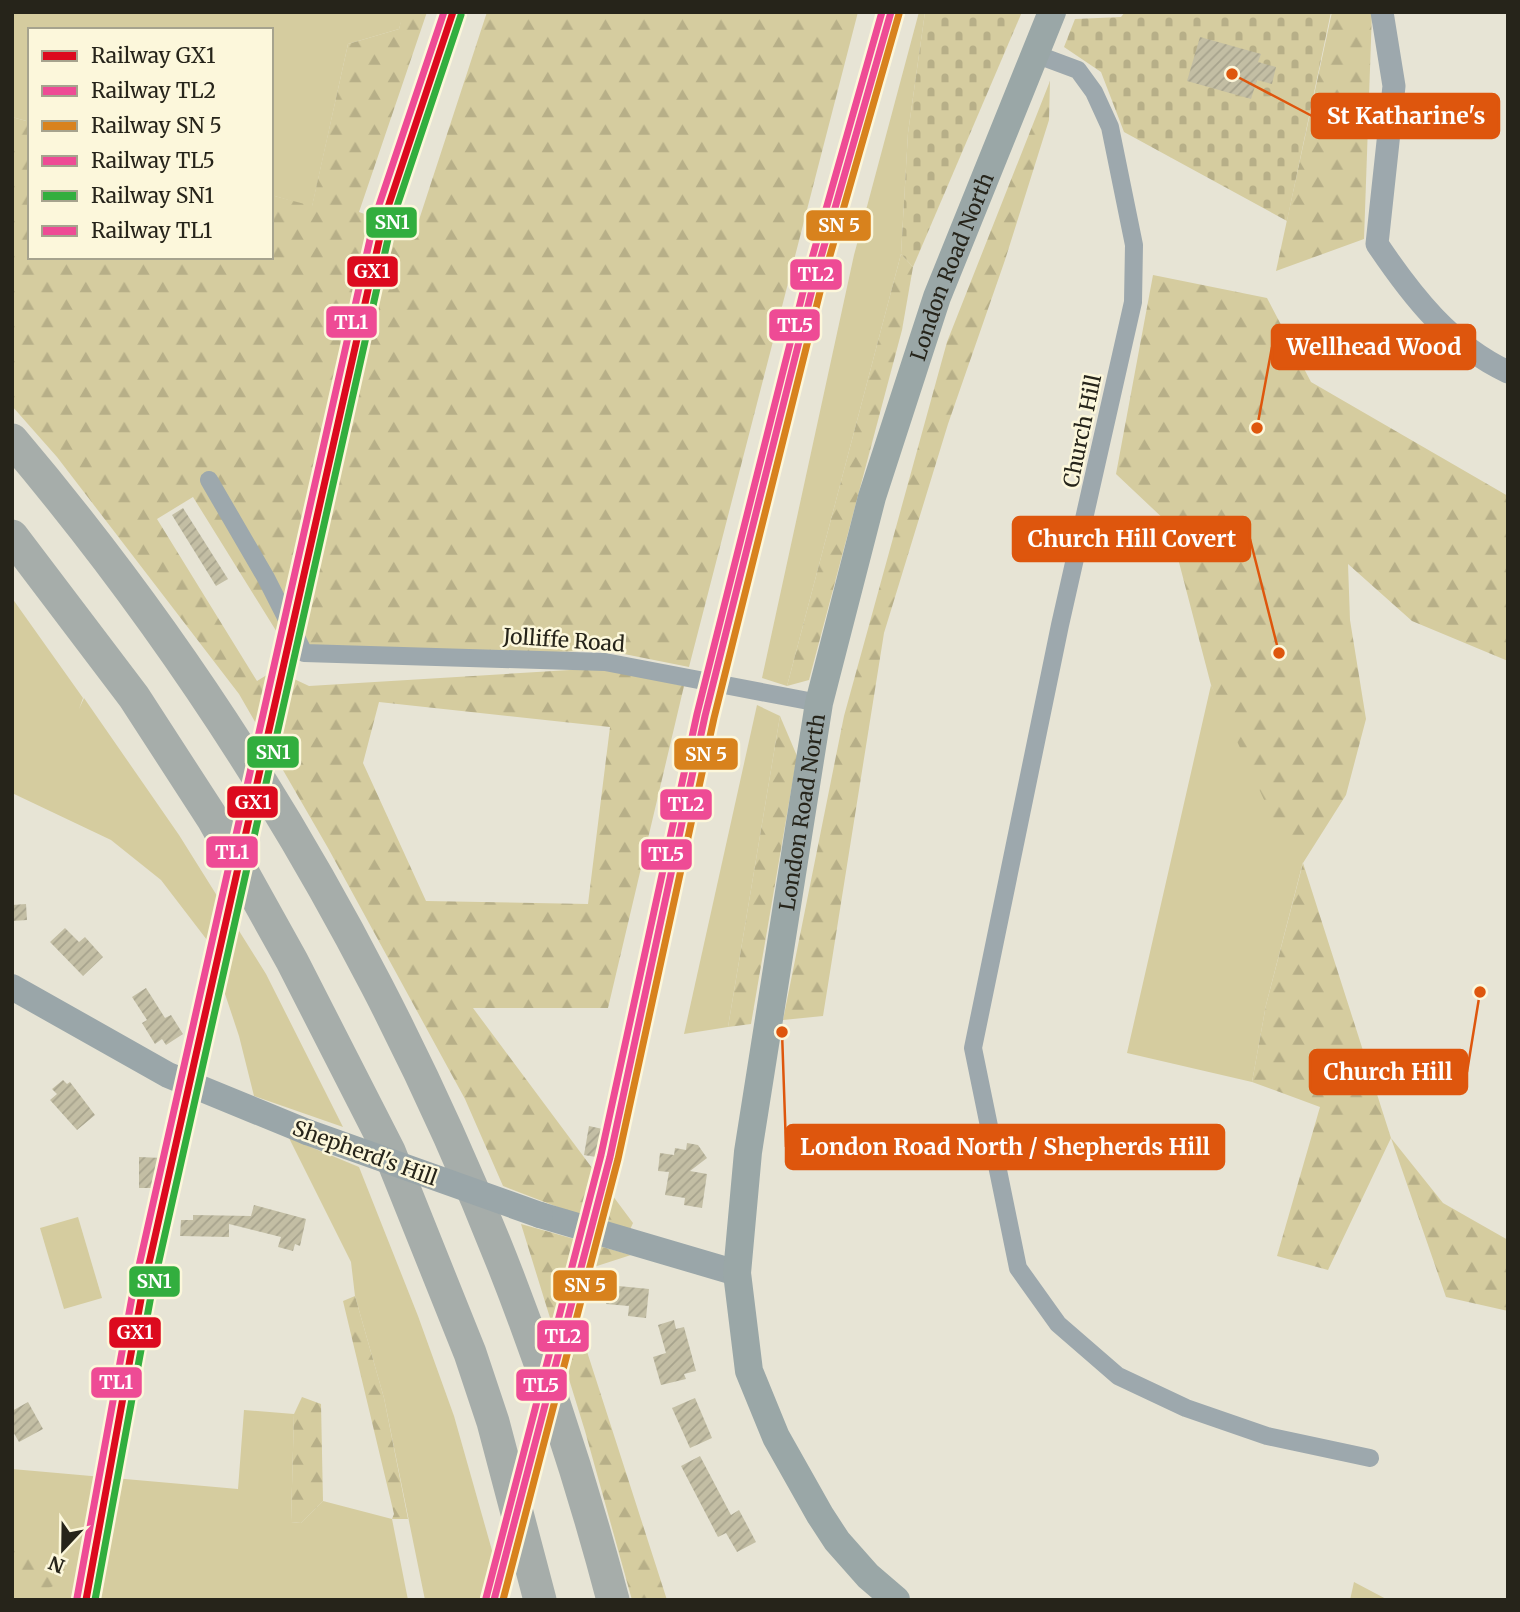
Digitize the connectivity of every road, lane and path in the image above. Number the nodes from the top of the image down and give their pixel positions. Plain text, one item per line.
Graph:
1 (1052, 12) edge
2 (1382, 12) edge
3 (1035, 54) junction
4 (1508, 372) edge
5 (12, 440) edge
6 (209, 480) dead end
7 (12, 536) edge
8 (805, 701) junction
9 (12, 987) edge
10 (737, 1273) junction
11 (1370, 1458) dead end
12 (540, 1600) edge
13 (613, 1600) edge
14 (896, 1600) edge

1 - 3 main road, London Road North
2 - 4 street
3 - 8 main road, London Road North
3 - 11 street, Church Hill
5 - 13 highway
6 - 8 street, Jolliffe Road
7 - 12 highway
8 - 10 main road, London Road North
9 - 10 main road, Shepherd's Hill, bridge
10 - 14 main road, London Road North

